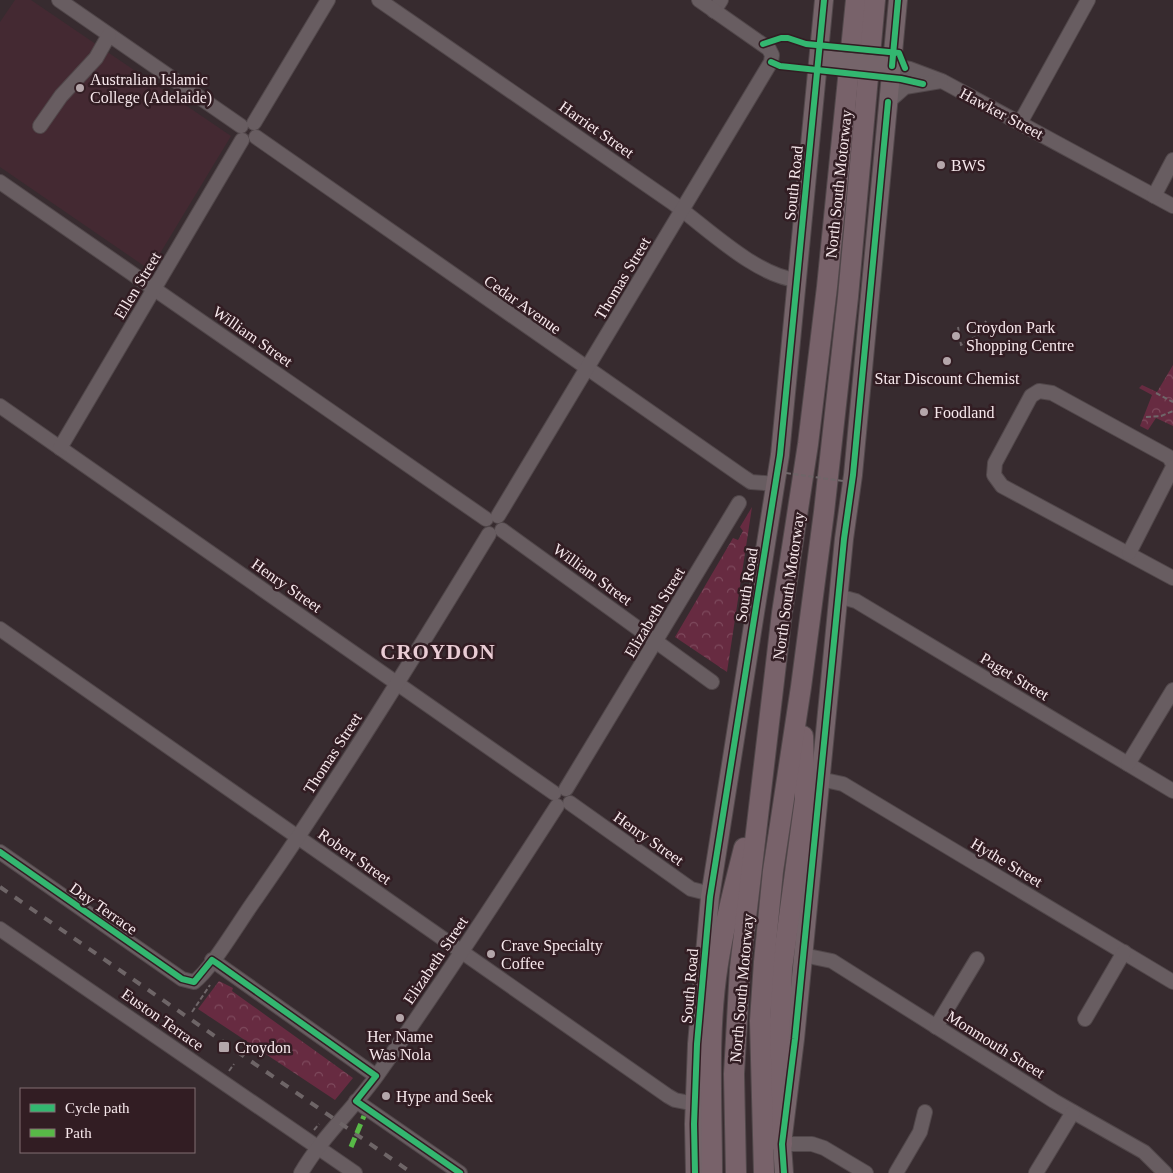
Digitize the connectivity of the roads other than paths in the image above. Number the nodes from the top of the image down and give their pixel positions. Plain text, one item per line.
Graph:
1 (59, 0) edge
2 (328, 0) edge
3 (379, 0) edge
4 (699, 0) edge
5 (824, 0) edge
6 (856, 0) edge
7 (875, 0) edge
8 (898, 0) edge
9 (1088, 0) edge
10 (717, 5) edge
11 (109, 36) junction
12 (819, 59) junction
13 (892, 66) junction
14 (942, 81) junction
15 (888, 102) junction
16 (1020, 123) junction
17 (248, 124) junction
18 (40, 126) dead end
19 (256, 137) junction
20 (242, 140) junction
21 (1173, 160) edge
22 (0, 182) edge
23 (1154, 196) junction
24 (1173, 206) edge
25 (683, 210) junction
26 (797, 280) junction
27 (154, 289) junction
28 (587, 370) junction
29 (0, 406) edge
30 (60, 448) junction
31 (1173, 466) edge
32 (781, 479) junction
33 (739, 503) dead end
34 (492, 517) junction
35 (496, 532) junction
36 (1129, 553) junction
37 (1173, 578) edge
38 (838, 596) junction
39 (0, 629) edge
40 (657, 641) junction
41 (712, 682) dead end
42 (398, 683) junction
43 (801, 687) junction
44 (1173, 690) edge
45 (1128, 764) junction
46 (820, 779) junction
47 (762, 781) junction
48 (1173, 791) edge
49 (562, 798) junction
50 (298, 838) junction
51 (0, 852) edge
52 (711, 894) junction
53 (0, 929) edge
54 (462, 952) junction
55 (1124, 952) junction
56 (803, 955) junction
57 (212, 960) junction
58 (978, 960) dead end
59 (194, 982) joint
60 (1173, 982) edge
61 (1085, 1019) dead end
62 (936, 1027) junction
63 (376, 1076) junction
64 (356, 1101) junction
65 (695, 1104) junction
66 (925, 1112) dead end
67 (1073, 1112) junction
68 (782, 1144) junction
69 (318, 1147) junction
70 (301, 1173) edge
71 (355, 1173) edge
72 (460, 1173) edge
73 (695, 1173) edge
74 (712, 1173) edge
75 (736, 1173) edge
76 (764, 1173) edge
77 (784, 1173) edge
78 (866, 1173) edge
79 (896, 1173) edge
80 (1036, 1173) edge
81 (1165, 1173) edge

1 - 11 street
2 - 17 street
3 - 25 street, Harriet Street
4 - 10 street
5 - 12 main road, South Road
6 - 47 highway, North South Motorway
7 - 43 highway, North South Motorway
8 - 13 main road
9 - 16 street
10 - 25 street, Thomas Street
11 - 17 street
11 - 18 street
12 - 13 main road, Hawker Street, bridge
12 - 26 main road, South Road
13 - 14 street, Hawker Street
13 - 15 main road
14 - 15 street
14 - 16 street, Hawker Street
15 - 38 main road
16 - 23 street, Hawker Street
17 - 19 street
17 - 20 street
19 - 20 street
19 - 28 street, Cedar Avenue
20 - 27 street, Ellen Street
21 - 23 street
22 - 27 street, William Street
23 - 24 street, Hawker Street
25 - 26 street, Harriet Street
25 - 28 street, Thomas Street
26 - 32 main road, South Road
27 - 30 street, Ellen Street
27 - 34 street, William Street
28 - 32 street, Cedar Avenue
28 - 34 street, Thomas Street
29 - 30 street, Henry Street
30 - 42 street, Henry Street
31 - 36 street
31 - 36 street
32 - 52 main road, South Road
33 - 40 street, Elizabeth Street
34 - 35 street
35 - 40 street, William Street
35 - 42 street, Thomas Street
36 - 37 street
38 - 45 street, Paget Street
38 - 46 main road
39 - 50 street, Robert Street
40 - 41 street, William Street
40 - 49 street, Elizabeth Street
42 - 49 street, Henry Street
42 - 50 street, Thomas Street
43 - 68 highway
43 - 76 highway, North South Motorway
44 - 45 street
45 - 48 street, Paget Street
46 - 55 street, Hythe Street
46 - 56 main road
47 - 74 highway
47 - 75 highway, North South Motorway
49 - 52 street, Henry Street
49 - 54 street, Elizabeth Street
50 - 54 street, Robert Street
50 - 57 street, Thomas Street
51 - 59 street, Day Terrace
52 - 65 main road, South Road
53 - 69 street, Euston Terrace
54 - 63 street, Elizabeth Street
54 - 65 street, Robert Street
55 - 60 street, Hythe Street
55 - 61 street
56 - 62 street, Monmouth Street
56 - 68 main road
57 - 59 street, Thomas Street
57 - 63 street
58 - 62 street
62 - 67 street, Monmouth Street
63 - 64 street, Elizabeth Street
64 - 69 street, Elizabeth Street
64 - 72 street
65 - 73 main road, South Road
66 - 79 street
67 - 80 street
67 - 81 street, Monmouth Street
68 - 77 main road
68 - 78 street
69 - 70 street, Elizabeth Street
69 - 71 street, Euston Terrace

